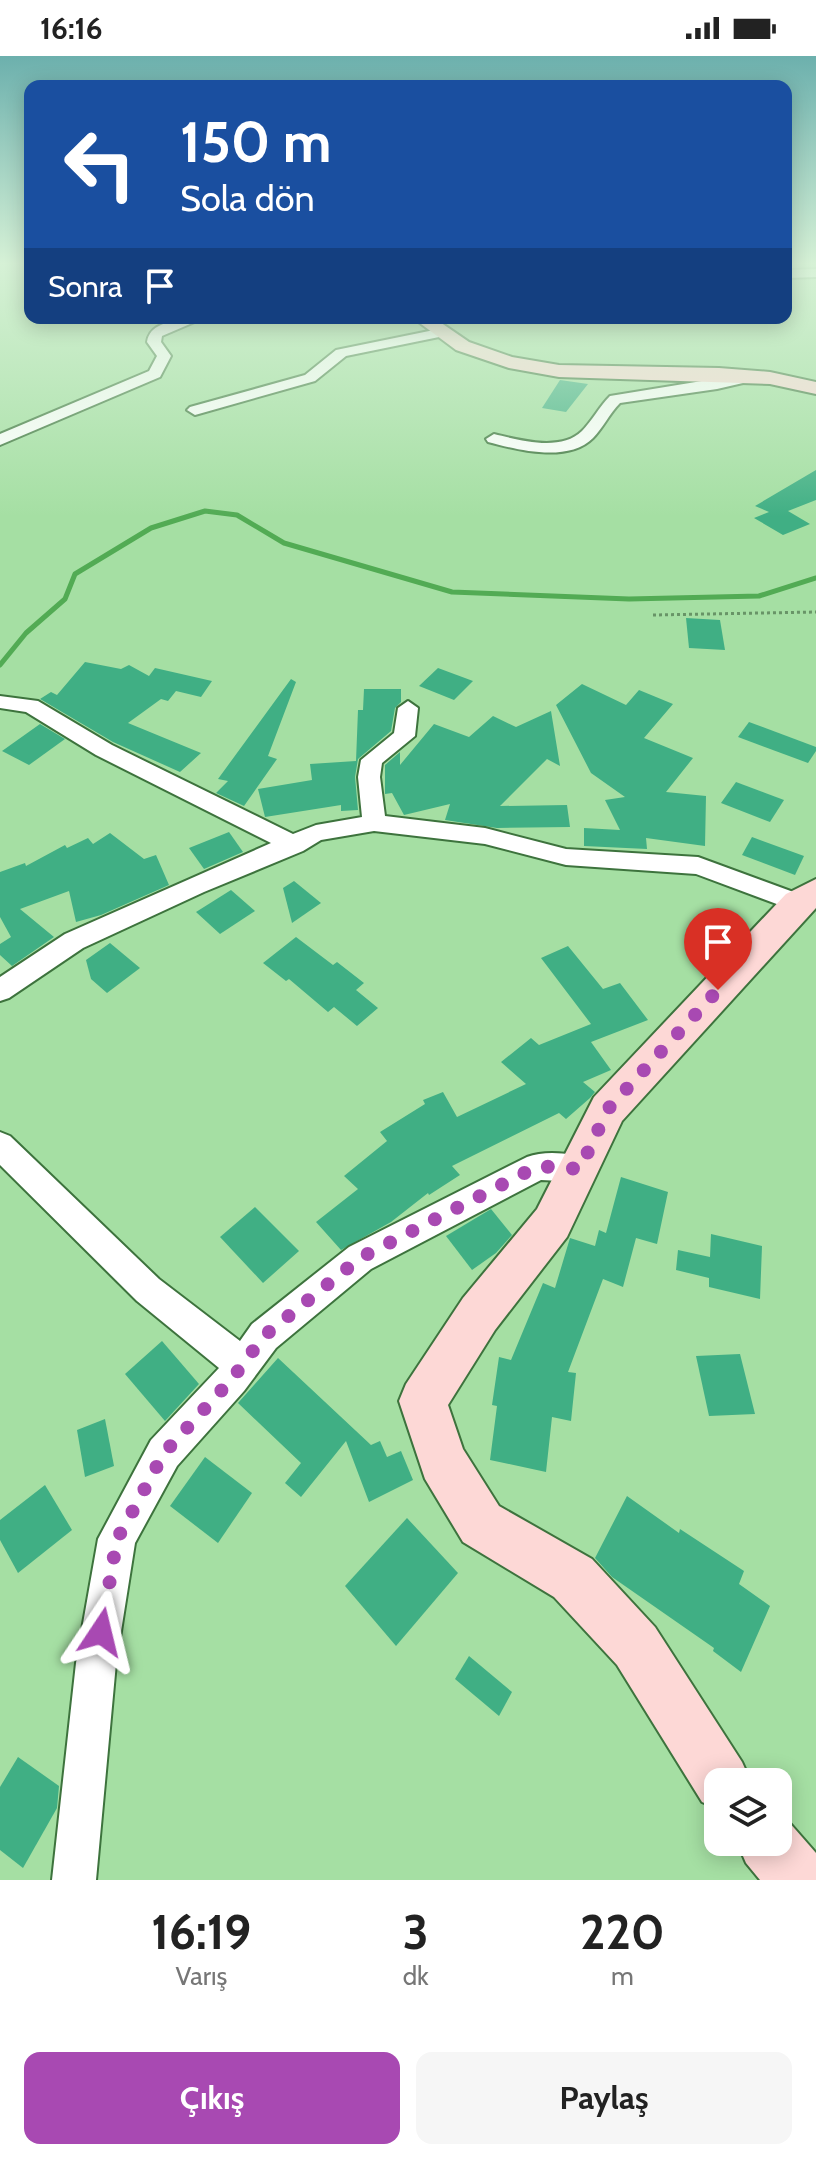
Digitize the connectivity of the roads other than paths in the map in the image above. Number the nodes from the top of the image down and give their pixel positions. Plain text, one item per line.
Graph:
1 (158, 347) edge
2 (370, 347) edge
3 (470, 347) edge
4 (751, 377) junction
5 (816, 388) edge
6 (195, 410) dead end
7 (494, 439) dead end
8 (0, 440) edge
9 (0, 702) edge
10 (408, 708) dead end
11 (374, 823) junction
12 (295, 845) junction
13 (807, 897) edge
14 (0, 991) edge
15 (0, 1145) edge
16 (580, 1169) junction
17 (243, 1365) junction
18 (713, 1768) edge
19 (779, 1856) edge
20 (74, 1880) edge
21 (799, 1880) edge

1 - 8 street
2 - 6 street
3 - 4 street
4 - 5 street
4 - 7 street
9 - 12 street
10 - 11 street
11 - 12 street
11 - 13 street
12 - 14 street
13 - 16 street
15 - 17 street
16 - 17 street
16 - 18 street
17 - 20 street
19 - 21 street

